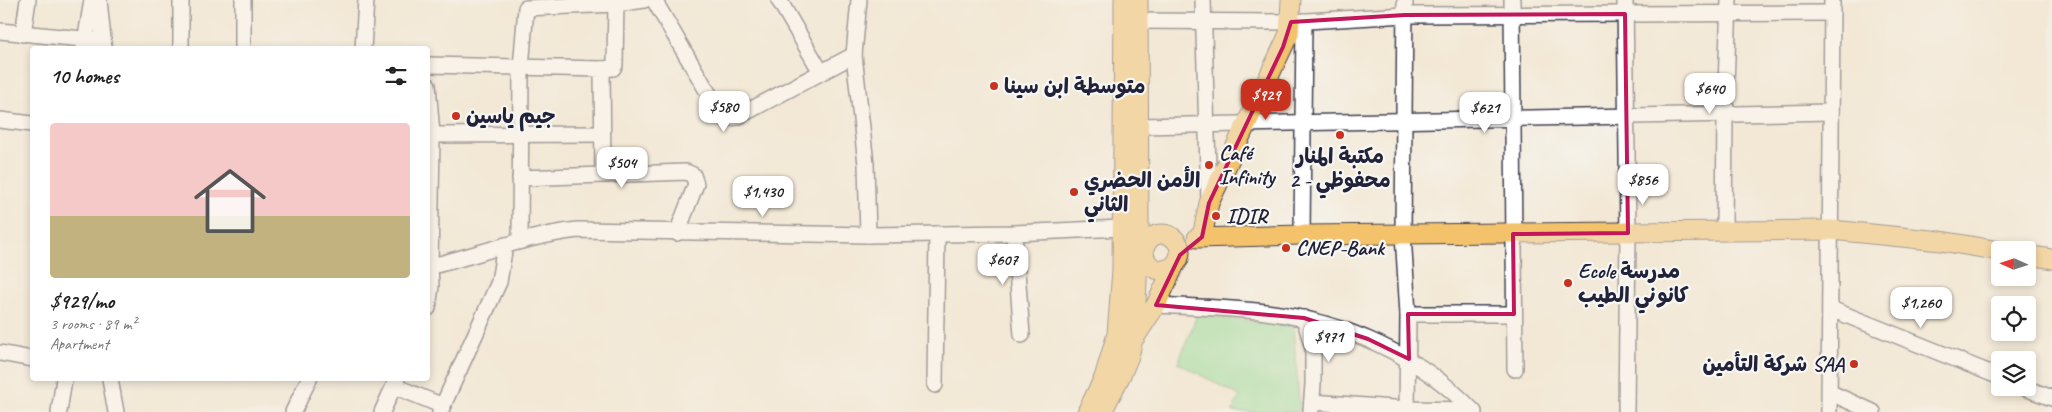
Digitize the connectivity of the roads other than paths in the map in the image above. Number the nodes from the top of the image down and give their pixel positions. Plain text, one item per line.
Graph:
1 (28, 0) edge
2 (92, 0) edge
3 (99, 0) edge
4 (181, 0) edge
5 (243, 0) edge
6 (366, 0) edge
7 (644, 0) edge
8 (654, 0) edge
9 (780, 0) edge
10 (858, 0) edge
11 (1124, 0) edge
12 (1138, 0) edge
13 (1203, 0) edge
14 (1291, 0) edge
15 (1405, 0) edge
16 (1512, 0) edge
17 (616, 2) edge
18 (526, 4) edge
19 (1729, 6) edge
20 (1625, 7) edge
21 (1832, 7) edge
22 (1405, 16) junction
23 (1512, 16) junction
24 (1297, 21) junction
25 (1138, 22) junction
26 (1203, 23) junction
27 (0, 31) edge
28 (23, 34) junction
29 (85, 45) edge
30 (103, 45) edge
31 (181, 46) edge
32 (243, 46) edge
33 (363, 46) edge
34 (854, 55) junction
35 (430, 65) edge
36 (520, 68) junction
37 (602, 69) junction
38 (821, 72) junction
39 (430, 110) edge
40 (1831, 112) junction
41 (1725, 115) junction
42 (1626, 117) junction
43 (1513, 119) junction
44 (0, 120) edge
45 (1404, 121) junction
46 (1303, 122) junction
47 (30, 124) edge
48 (1246, 124) junction
49 (1206, 125) junction
50 (1139, 126) junction
51 (520, 134) junction
52 (602, 134) junction
53 (432, 135) junction
54 (603, 174) junction
55 (520, 178) junction
56 (1209, 203) junction
57 (430, 223) edge
58 (1832, 230) junction
59 (1724, 231) junction
60 (1135, 232) junction
61 (677, 233) junction
62 (1014, 233) junction
63 (1628, 233) junction
64 (937, 234) junction
65 (1404, 234) junction
66 (1513, 234) junction
67 (868, 235) junction
68 (1302, 235) junction
69 (1199, 238) junction
70 (520, 241) junction
71 (505, 245) junction
72 (1991, 249) edge
73 (2036, 256) edge
74 (1142, 257) junction
75 (1178, 259) junction
76 (2052, 259) edge
77 (430, 267) edge
78 (430, 276) edge
79 (430, 293) edge
80 (1156, 305) junction
81 (1831, 309) junction
82 (1408, 314) junction
83 (1514, 314) junction
84 (1304, 318) junction
85 (1022, 336) dead end
86 (1133, 340) junction
87 (0, 352) edge
88 (30, 359) edge
89 (1409, 359) junction
90 (1515, 369) dead end
91 (1991, 373) edge
92 (64, 381) edge
93 (110, 381) edge
94 (308, 381) edge
95 (395, 382) edge
96 (935, 385) dead end
97 (2036, 392) edge
98 (1831, 393) junction
99 (2052, 398) edge
100 (1311, 407) edge
101 (441, 409) edge
102 (1407, 411) edge
103 (1473, 411) edge
104 (59, 412) edge
105 (116, 412) edge
106 (293, 412) edge
107 (382, 412) edge
108 (1099, 412) edge
109 (1626, 412) edge
110 (1829, 412) edge
111 (1873, 412) edge

1 - 28 street
2 - 29 street
3 - 30 street
4 - 31 street
5 - 32 street
6 - 33 street
7 - 17 street
8 - 38 street
9 - 38 street
10 - 34 street
11 - 60 main road
12 - 25 main road
13 - 26 street
14 - 24 main road
15 - 22 street
16 - 23 street
17 - 18 street
17 - 37 street
18 - 36 street
19 - 20 street
19 - 21 street
19 - 41 street
20 - 23 street
20 - 42 street
21 - 40 street
22 - 23 street
22 - 24 street
22 - 45 street
23 - 43 street
24 - 26 street
24 - 46 street
24 - 48 main road
25 - 26 street
25 - 50 main road
26 - 49 street
27 - 28 street
28 - 29 street
29 - 30 street
34 - 38 street
34 - 67 street
35 - 36 street
36 - 37 street
36 - 51 street
37 - 52 street
39 - 53 street
40 - 41 street
40 - 58 street
41 - 42 street
41 - 59 street
42 - 43 street
42 - 63 street
43 - 45 street
43 - 66 street
44 - 47 street
45 - 46 street
45 - 65 street
46 - 48 street
46 - 68 street
48 - 49 street
48 - 56 main road
49 - 50 street
49 - 56 street
50 - 60 main road
51 - 52 street
51 - 53 street
51 - 55 street
52 - 54 street
53 - 57 street
54 - 55 street
54 - 61 street
55 - 70 street
56 - 69 main road
58 - 59 main road
58 - 72 main road
58 - 81 street
59 - 63 main road
60 - 62 street
60 - 69 main road
60 - 74 main road
60 - 74 main road
60 - 75 main road
60 - 108 main road
61 - 67 street
61 - 70 street
62 - 64 street
62 - 85 street
63 - 66 main road
63 - 109 street
64 - 67 street
64 - 96 street
65 - 66 main road
65 - 68 main road
65 - 82 street
66 - 83 street
68 - 69 main road
69 - 75 main road
70 - 71 street
71 - 77 street
71 - 101 street
73 - 76 main road
74 - 75 main road
74 - 86 main road
75 - 80 main road
78 - 79 street
80 - 84 street
80 - 86 main road
81 - 91 street
81 - 98 street
82 - 83 street
82 - 89 street
83 - 90 street
84 - 89 street
84 - 100 street
86 - 108 main road
87 - 88 street
89 - 102 street
89 - 103 street
92 - 104 street
93 - 105 street
94 - 106 street
95 - 101 street
95 - 107 street
97 - 99 street
98 - 110 street
98 - 111 street
100 - 102 street
102 - 103 street

